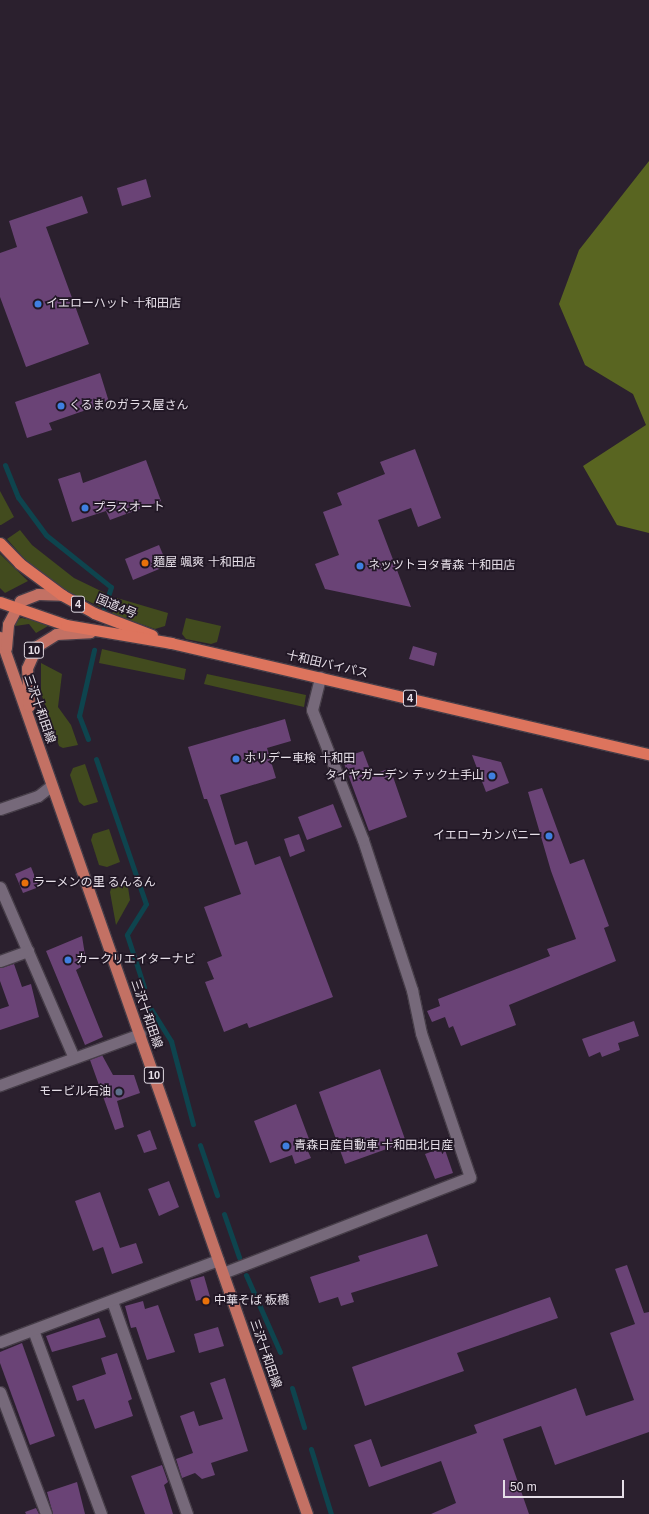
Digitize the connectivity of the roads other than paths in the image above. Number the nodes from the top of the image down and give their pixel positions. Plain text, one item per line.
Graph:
1 (0, 543) edge
2 (62, 595) junction
3 (0, 602) edge
4 (14, 609) junction
5 (104, 632) junction
6 (0, 637) edge
7 (171, 643) junction
8 (6, 650) junction
9 (320, 677) junction
10 (30, 724) junction
11 (649, 754) edge
12 (52, 786) junction
13 (0, 809) edge
14 (0, 887) edge
15 (28, 951) junction
16 (0, 961) edge
17 (140, 1034) junction
18 (73, 1056) junction
19 (0, 1085) edge
20 (218, 1260) junction
21 (222, 1273) junction
22 (112, 1301) junction
23 (33, 1330) junction
24 (0, 1342) edge
25 (0, 1393) edge
26 (46, 1514) edge
27 (101, 1514) edge
28 (187, 1514) edge
29 (306, 1514) edge

1 - 2 highway, 国道4号 / 4
2 - 4 main road
2 - 7 highway, 国道4号 / 4
3 - 4 highway, 十和田バイパス / 4
4 - 5 highway, 十和田バイパス / 4
4 - 8 main road, 10
5 - 7 highway, 十和田バイパス / 4
5 - 10 main road, 10
6 - 8 main road, 三沢十和田線 / 10
7 - 9 highway, 十和田バイパス / 4
8 - 10 main road, 三沢十和田線 / 10
9 - 11 highway, 十和田バイパス / 4
9 - 21 street
10 - 12 main road, 三沢十和田線 / 10
12 - 13 street
12 - 17 main road, 三沢十和田線 / 10
14 - 15 street
15 - 16 street
15 - 18 street
17 - 18 street
17 - 20 main road, 三沢十和田線 / 10
18 - 19 street
20 - 21 main road, 三沢十和田線 / 10
20 - 22 street
21 - 29 main road, 三沢十和田線 / 10
22 - 23 street
22 - 28 street
23 - 24 street
23 - 27 street
25 - 26 street

